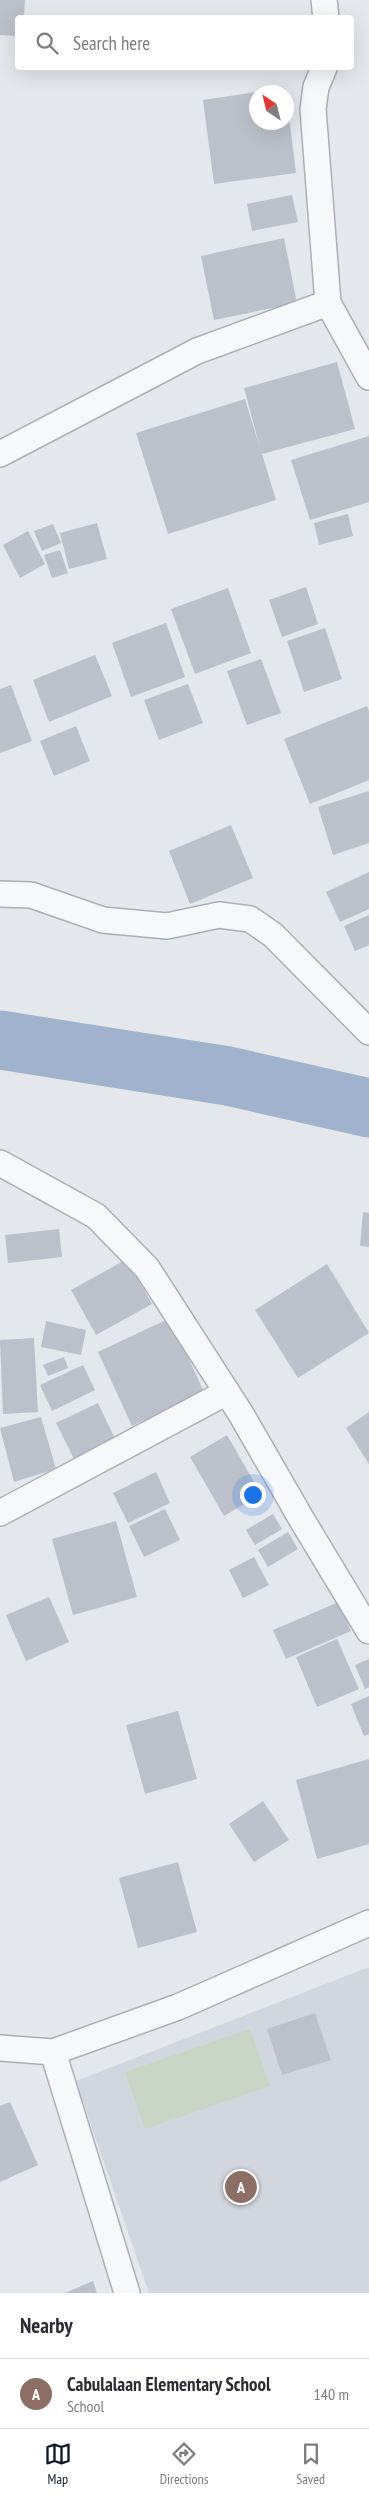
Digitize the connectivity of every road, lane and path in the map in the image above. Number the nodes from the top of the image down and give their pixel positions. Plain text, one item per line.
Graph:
1 (324, 0) edge
2 (326, 15) edge
3 (323, 70) edge
4 (328, 302) junction
5 (361, 344) edge
6 (369, 377) edge
7 (0, 454) edge
8 (0, 894) edge
9 (369, 1032) edge
10 (0, 1163) edge
11 (227, 1392) junction
12 (0, 1513) edge
13 (369, 1631) edge
14 (369, 1924) edge
15 (0, 2048) edge
16 (53, 2052) junction
17 (127, 2293) edge

1 - 2 street
3 - 4 street
4 - 5 street
4 - 7 street
5 - 6 street
8 - 9 street
10 - 11 street
11 - 12 street
11 - 13 street
14 - 16 street
15 - 16 street
16 - 17 street

